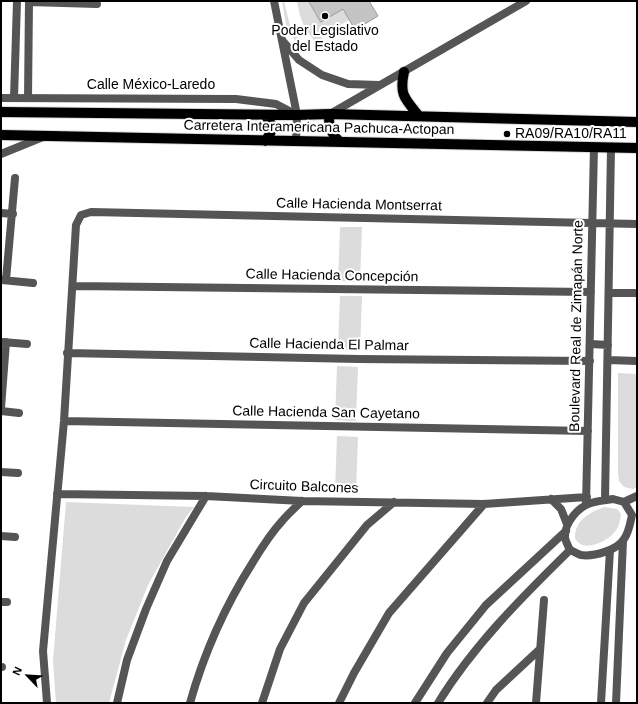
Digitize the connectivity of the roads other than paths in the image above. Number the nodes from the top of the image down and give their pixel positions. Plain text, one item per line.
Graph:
1 (17, 1) edge
2 (274, 1) edge
3 (526, 1) edge
4 (29, 2) edge
5 (97, 4) dead end
6 (281, 39) junction
7 (16, 58) junction
8 (29, 59) junction
9 (404, 72) junction
10 (380, 85) junction
11 (1, 98) edge
12 (14, 98) junction
13 (28, 98) junction
14 (1, 112) edge
15 (330, 114) junction
16 (265, 115) junction
17 (297, 115) junction
18 (419, 116) junction
19 (637, 122) edge
20 (1, 135) edge
21 (45, 137) junction
22 (265, 141) junction
23 (296, 141) junction
24 (340, 142) junction
25 (594, 147) junction
26 (611, 148) junction
27 (637, 148) edge
28 (1, 154) edge
29 (15, 178) dead end
30 (1, 213) edge
31 (13, 214) junction
32 (593, 224) junction
33 (610, 224) junction
34 (637, 224) edge
35 (4, 280) edge
36 (33, 283) dead end
37 (73, 286) junction
38 (591, 292) junction
39 (609, 293) junction
40 (637, 293) edge
41 (3, 342) edge
42 (27, 344) dead end
43 (591, 344) junction
44 (608, 345) junction
45 (67, 353) junction
46 (608, 360) junction
47 (590, 361) junction
48 (637, 361) edge
49 (1, 409) edge
50 (19, 413) dead end
51 (64, 421) junction
52 (588, 431) junction
53 (1, 472) edge
54 (18, 473) dead end
55 (57, 494) junction
56 (206, 496) junction
57 (637, 496) edge
58 (551, 499) junction
59 (605, 500) junction
60 (302, 501) junction
61 (587, 501) junction
62 (394, 502) junction
63 (624, 502) junction
64 (484, 504) junction
65 (635, 514) edge
66 (567, 528) junction
67 (1, 536) edge
68 (15, 537) dead end
69 (623, 541) junction
70 (570, 550) junction
71 (610, 550) junction
72 (544, 600) dead end
73 (540, 650) junction
74 (47, 703) edge
75 (117, 703) edge
76 (190, 703) edge
77 (262, 703) edge
78 (339, 703) edge
79 (415, 703) edge
80 (438, 703) edge
81 (487, 703) edge
82 (536, 703) edge
83 (601, 703) edge
84 (616, 703) edge

1 - 7 street
2 - 6 street
3 - 9 street
4 - 5 street
4 - 8 street
6 - 10 street
6 - 17 street
7 - 8 street
7 - 12 street
8 - 13 street
9 - 10 street
9 - 18 main road
10 - 15 street
11 - 12 street, Calle México-Laredo
12 - 13 street, Calle México-Laredo
13 - 17 street, Calle México-Laredo
14 - 16 main road, Carretera Interamericana Pachuca-Actopan
15 - 17 main road, Carretera Interamericana Pachuca-Actopan
15 - 18 main road, Carretera Interamericana Pachuca-Actopan
15 - 24 main road
16 - 17 main road, Carretera Interamericana Pachuca-Actopan
16 - 22 main road
17 - 23 street
18 - 19 main road, Carretera Interamericana Pachuca-Actopan
20 - 21 main road, Carretera Interamericana Pachuca-Actopan
21 - 22 main road, Carretera Interamericana Pachuca-Actopan
21 - 28 street
22 - 23 main road, Carretera Interamericana Pachuca-Actopan
23 - 24 main road, Carretera Interamericana Pachuca-Actopan
24 - 25 main road, Carretera Interamericana Pachuca-Actopan
25 - 26 main road, Carretera Interamericana Pachuca-Actopan
25 - 32 street, Boulevard Real de Zimapán Norte
26 - 27 main road, Carretera Interamericana Pachuca-Actopan
26 - 33 street
29 - 31 street
30 - 31 street
31 - 35 street
32 - 33 street, Calle Hacienda Montserrat
32 - 37 street, Calle Hacienda Montserrat
32 - 38 street, Boulevard Real de Zimapán Norte
33 - 34 street, Calle Hacienda Montserrat
33 - 39 street
35 - 36 street
37 - 38 street, Calle Hacienda Concepción
37 - 45 street
38 - 43 street, Boulevard Real de Zimapán Norte
39 - 40 street
39 - 44 street
41 - 42 street
41 - 49 street
43 - 44 street
43 - 47 street, Boulevard Real de Zimapán Norte
44 - 46 street
45 - 47 street, Calle Hacienda El Palmar
45 - 51 street
46 - 48 street
46 - 59 street
47 - 52 street, Boulevard Real de Zimapán Norte
49 - 50 street
51 - 52 street, Calle Hacienda San Cayetano
51 - 55 street
52 - 61 street, Boulevard Real de Zimapán Norte
53 - 54 street
55 - 56 street, Circuito Balcones
55 - 74 street
56 - 60 street, Circuito Balcones
56 - 75 street
57 - 63 street
58 - 61 street, Circuito Balcones
58 - 64 street, Circuito Balcones
58 - 66 street
59 - 61 street
59 - 63 street
60 - 62 street, Circuito Balcones
60 - 76 street
61 - 66 street
62 - 64 street, Circuito Balcones
62 - 77 street
63 - 65 street
64 - 78 street
65 - 69 street
66 - 70 street
66 - 79 street
67 - 68 street
69 - 71 street
69 - 84 street
70 - 71 street
70 - 80 street
71 - 83 street
72 - 73 street
73 - 81 street
73 - 82 street

